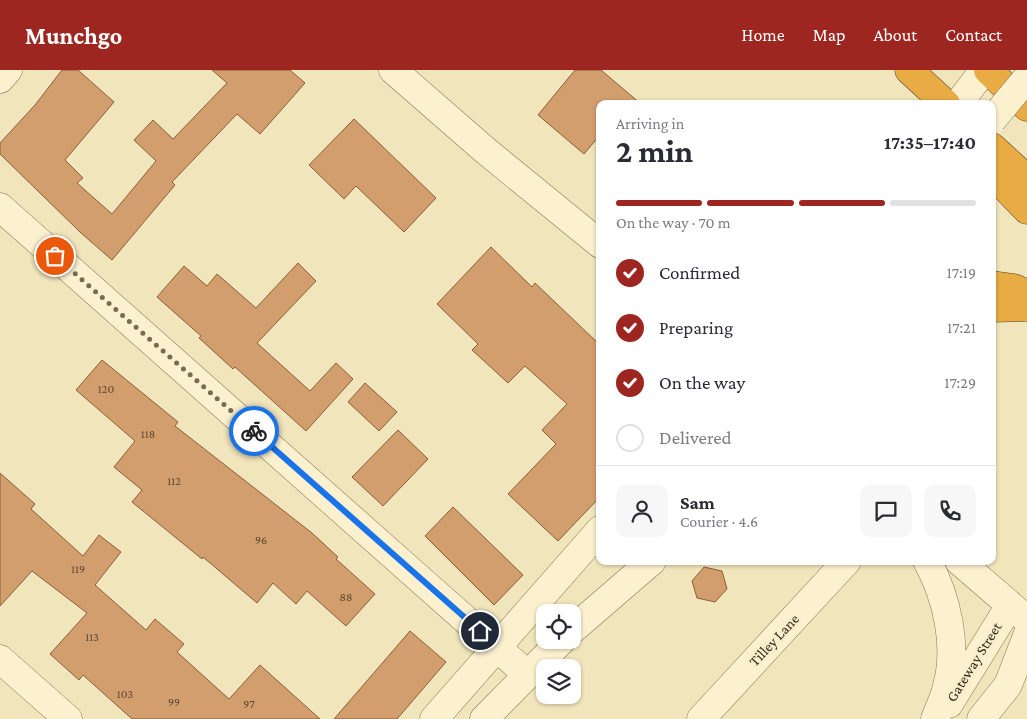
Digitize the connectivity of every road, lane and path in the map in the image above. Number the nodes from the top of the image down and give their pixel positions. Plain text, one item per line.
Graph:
1 (8, 70) edge
2 (393, 70) edge
3 (900, 70) edge
4 (910, 70) edge
5 (984, 70) edge
6 (988, 70) edge
7 (1006, 70) edge
8 (1027, 78) edge
9 (0, 79) edge
10 (1027, 99) edge
11 (925, 100) edge
12 (942, 100) edge
13 (961, 100) edge
14 (1027, 108) edge
15 (996, 115) edge
16 (996, 151) edge
17 (996, 178) edge
18 (1027, 179) edge
19 (0, 207) edge
20 (1027, 210) edge
21 (596, 241) edge
22 (996, 285) edge
23 (1027, 294) edge
24 (1027, 307) edge
25 (996, 308) edge
26 (596, 534) edge
27 (631, 565) edge
28 (647, 565) edge
29 (843, 565) edge
30 (929, 565) edge
31 (964, 565) edge
32 (1018, 612) edge
33 (581, 620) edge
34 (581, 622) edge
35 (1027, 636) edge
36 (497, 645) junction
37 (553, 649) edge
38 (0, 659) edge
39 (528, 675) junction
40 (68, 719) edge
41 (434, 719) edge
42 (484, 719) edge
43 (701, 719) edge
44 (937, 719) edge
45 (981, 719) edge

1 - 9 street
2 - 21 street
3 - 11 highway
4 - 12 highway
5 - 13 street
6 - 14 highway
7 - 10 highway
8 - 15 street, bridge
16 - 18 highway
17 - 20 highway
19 - 36 street
22 - 23 highway
24 - 25 highway
26 - 36 street
27 - 33 street
28 - 34 street
29 - 43 street, Tilley Lane
30 - 44 street
31 - 32 street
32 - 44 street, Gateway Street
35 - 45 street
36 - 39 street
36 - 41 street
37 - 39 street
38 - 40 street
39 - 42 street

